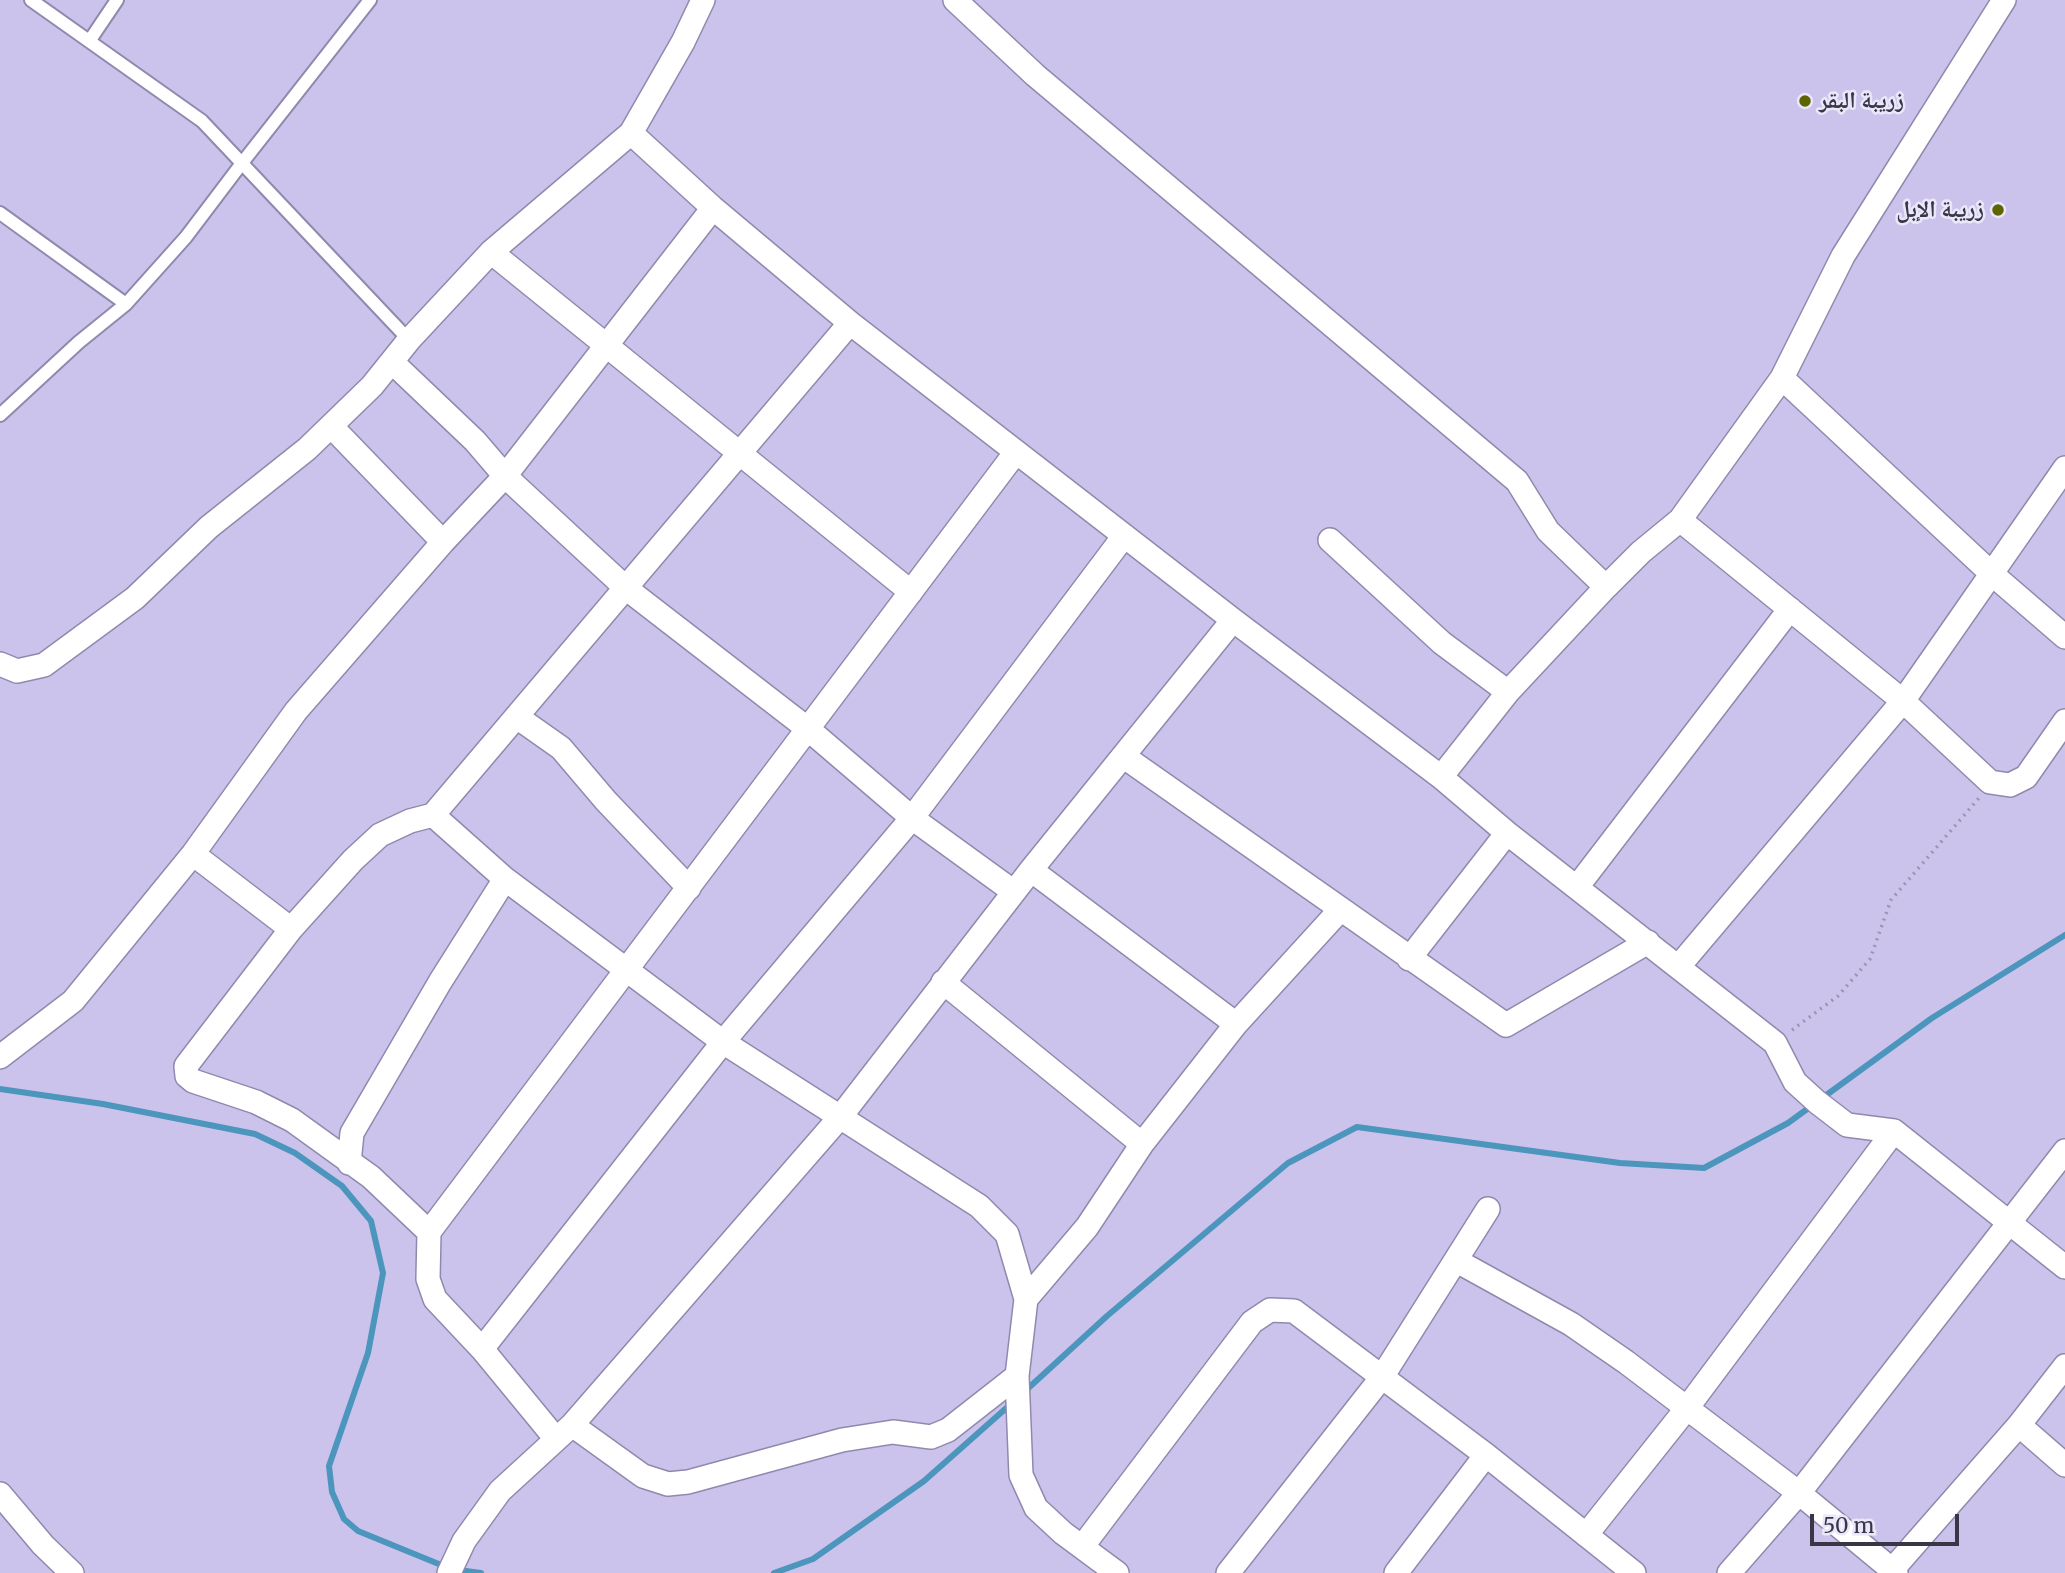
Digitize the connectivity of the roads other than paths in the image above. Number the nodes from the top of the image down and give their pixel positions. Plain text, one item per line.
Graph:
1 (31, 0) edge
2 (117, 0) edge
3 (370, 0) edge
4 (703, 0) edge
5 (955, 0) edge
6 (2004, 0) edge
7 (90, 40) junction
8 (631, 133) junction
9 (242, 163) junction
10 (713, 208) junction
11 (0, 213) edge
12 (491, 252) junction
13 (126, 304) junction
14 (850, 323) junction
15 (409, 340) junction
16 (608, 346) junction
17 (392, 362) junction
18 (1782, 378) junction
19 (0, 415) edge
20 (331, 426) junction
21 (1016, 452) junction
22 (741, 454) junction
23 (2065, 468) edge
24 (505, 476) junction
25 (1679, 520) junction
26 (1124, 536) junction
27 (1330, 540) dead end
28 (443, 541) junction
29 (1992, 574) junction
30 (1606, 587) junction
31 (627, 589) junction
32 (911, 592) junction
33 (1790, 609) junction
34 (1233, 620) junction
35 (2065, 637) edge
36 (0, 664) edge
37 (1507, 692) junction
38 (1903, 701) junction
39 (517, 717) junction
40 (2065, 721) edge
41 (808, 729) junction
42 (1123, 756) junction
43 (1441, 777) junction
44 (433, 815) junction
45 (912, 818) junction
46 (1507, 832) junction
47 (193, 854) junction
48 (1031, 870) junction
49 (505, 879) junction
50 (1577, 887) junction
51 (689, 888) junction
52 (1014, 892) junction
53 (1340, 910) junction
54 (291, 929) junction
55 (1648, 942) junction
56 (1409, 958) junction
57 (1679, 966) junction
58 (627, 970) junction
59 (943, 982) junction
60 (1236, 1024) junction
61 (723, 1042) junction
62 (0, 1057) edge
63 (841, 1116) junction
64 (1894, 1131) junction
65 (1142, 1144) junction
66 (2065, 1151) edge
67 (349, 1163) junction
68 (1488, 1209) dead end
69 (2009, 1224) junction
70 (429, 1232) junction
71 (1457, 1261) junction
72 (2065, 1267) edge
73 (1026, 1299) junction
74 (482, 1349) junction
75 (2065, 1366) edge
76 (1017, 1376) junction
77 (1382, 1377) junction
78 (1687, 1408) junction
79 (2019, 1425) junction
80 (564, 1432) junction
81 (1486, 1455) junction
82 (2065, 1465) edge
83 (1799, 1493) junction
84 (0, 1494) edge
85 (1586, 1535) junction
86 (1082, 1547) junction
87 (1894, 1571) edge
88 (72, 1573) edge
89 (449, 1573) edge
90 (1118, 1573) edge
91 (1228, 1573) edge
92 (1396, 1573) edge
93 (1634, 1573) edge
94 (1730, 1573) edge

1 - 7 lane
2 - 7 lane
3 - 9 lane
4 - 8 street
5 - 30 street
6 - 18 street
7 - 9 lane
8 - 10 street
8 - 12 street
9 - 13 lane
9 - 15 lane
10 - 14 street
10 - 16 street
11 - 13 lane
12 - 15 street
12 - 16 street
13 - 19 lane
14 - 21 street
14 - 22 street
15 - 17 street
16 - 22 street
16 - 24 street
17 - 20 street
17 - 24 street
18 - 25 street
18 - 29 street
20 - 28 street
20 - 36 street
21 - 26 street
21 - 32 street
22 - 31 street
22 - 32 street
23 - 29 street
24 - 28 street
24 - 31 street
25 - 30 street
25 - 33 street
26 - 34 street
26 - 45 street
27 - 37 street
28 - 47 street
29 - 35 street
29 - 38 street
30 - 37 street
31 - 39 street
31 - 41 street
32 - 41 street
33 - 38 street
33 - 50 street
34 - 42 street
34 - 43 street
37 - 43 street
38 - 40 street
38 - 57 street
39 - 44 street
39 - 51 street
41 - 45 street
41 - 51 street
42 - 48 street
42 - 53 street
43 - 46 street
44 - 49 street
44 - 54 street
45 - 52 street
45 - 61 street
46 - 50 street
46 - 56 street
47 - 54 street
47 - 62 street
48 - 52 street
48 - 60 street
49 - 58 street
49 - 67 street
50 - 55 street
51 - 58 street
52 - 59 street
53 - 56 street
53 - 60 street
54 - 67 street
55 - 56 street
55 - 57 street
57 - 64 street
58 - 61 street
58 - 70 street
59 - 63 street
59 - 65 street
60 - 65 street
61 - 63 street
61 - 74 street
63 - 73 street
63 - 80 street
64 - 69 street
64 - 78 street
65 - 73 street
66 - 69 street
67 - 70 street
68 - 71 street
69 - 72 street
69 - 83 street
70 - 74 street
71 - 77 street
71 - 78 street
73 - 76 street
74 - 80 street
75 - 79 street
76 - 80 street
76 - 86 street
77 - 81 street
77 - 86 street
77 - 91 street
78 - 83 street
78 - 85 street
79 - 82 street
79 - 87 street
80 - 89 street
81 - 85 street
81 - 92 street
83 - 87 street
83 - 94 street
84 - 88 street
85 - 93 street
86 - 90 street

